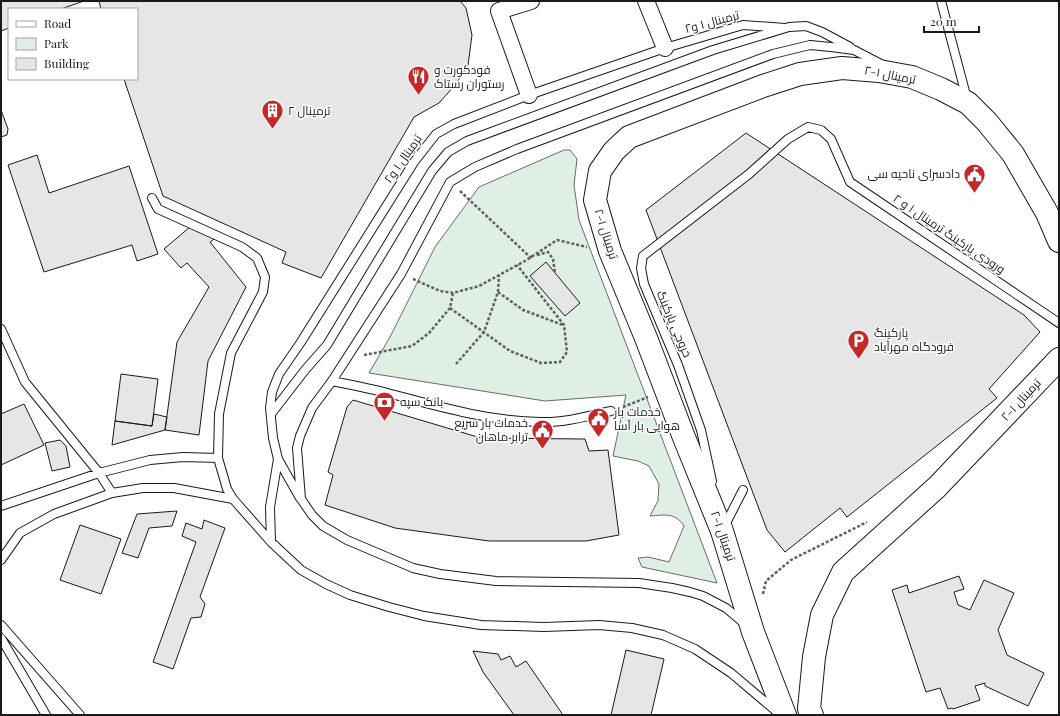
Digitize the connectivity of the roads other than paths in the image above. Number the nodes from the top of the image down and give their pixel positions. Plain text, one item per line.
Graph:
1 (531, 1) edge
2 (646, 1) edge
3 (941, 1) edge
4 (785, 28) junction
5 (664, 48) junction
6 (854, 50) junction
7 (899, 75) junction
8 (529, 95) junction
9 (968, 103) junction
10 (749, 174) joint
11 (152, 198) dead end
12 (1053, 213) edge
13 (1059, 241) edge
14 (1059, 323) edge
15 (1, 329) edge
16 (1059, 359) edge
17 (332, 381) junction
18 (612, 411) road end
19 (271, 414) junction
20 (218, 458) junction
21 (278, 460) junction
22 (99, 474) junction
23 (743, 490) dead end
24 (112, 493) junction
25 (233, 499) junction
26 (301, 499) junction
27 (1, 506) edge
28 (722, 531) junction
29 (271, 542) junction
30 (1, 560) edge
31 (1, 625) edge
32 (753, 632) junction
33 (1, 638) edge
34 (802, 713) edge
35 (46, 715) edge
36 (80, 715) edge
37 (782, 715) edge

1 - 8 street
2 - 5 street
3 - 9 lane
4 - 5 lane, ترمینال ۱ و۲
4 - 6 lane
4 - 19 lane
5 - 8 lane, ترمینال ۱ و۲
6 - 7 lane
6 - 17 lane
7 - 9 main road, ترمینال ۱-۲
7 - 28 main road, ترمینال ۱-۲
8 - 19 lane, ترمینال ۱ و۲
9 - 12 main road, ترمینال ۱-۲
10 - 14 lane, ورودی پارکینگ ترمینال ۱ و ۲
10 - 28 lane, خروجی پارکینگ
11 - 20 lane
12 - 13 main road, ترمینال ۱-۲
15 - 22 lane
16 - 34 main road, ترمینال ۱-۲
17 - 18 lane
17 - 26 lane
19 - 21 lane, ترمینال ۱ و۲
20 - 22 lane
20 - 25 lane
21 - 26 lane
21 - 29 lane
22 - 24 lane
22 - 27 lane
23 - 28 lane
24 - 25 lane
24 - 30 lane
25 - 29 lane
26 - 32 lane
28 - 32 main road, ترمینال ۱-۲
29 - 37 lane
31 - 36 lane
32 - 34 main road, ترمینال ۱-۲
33 - 35 lane

